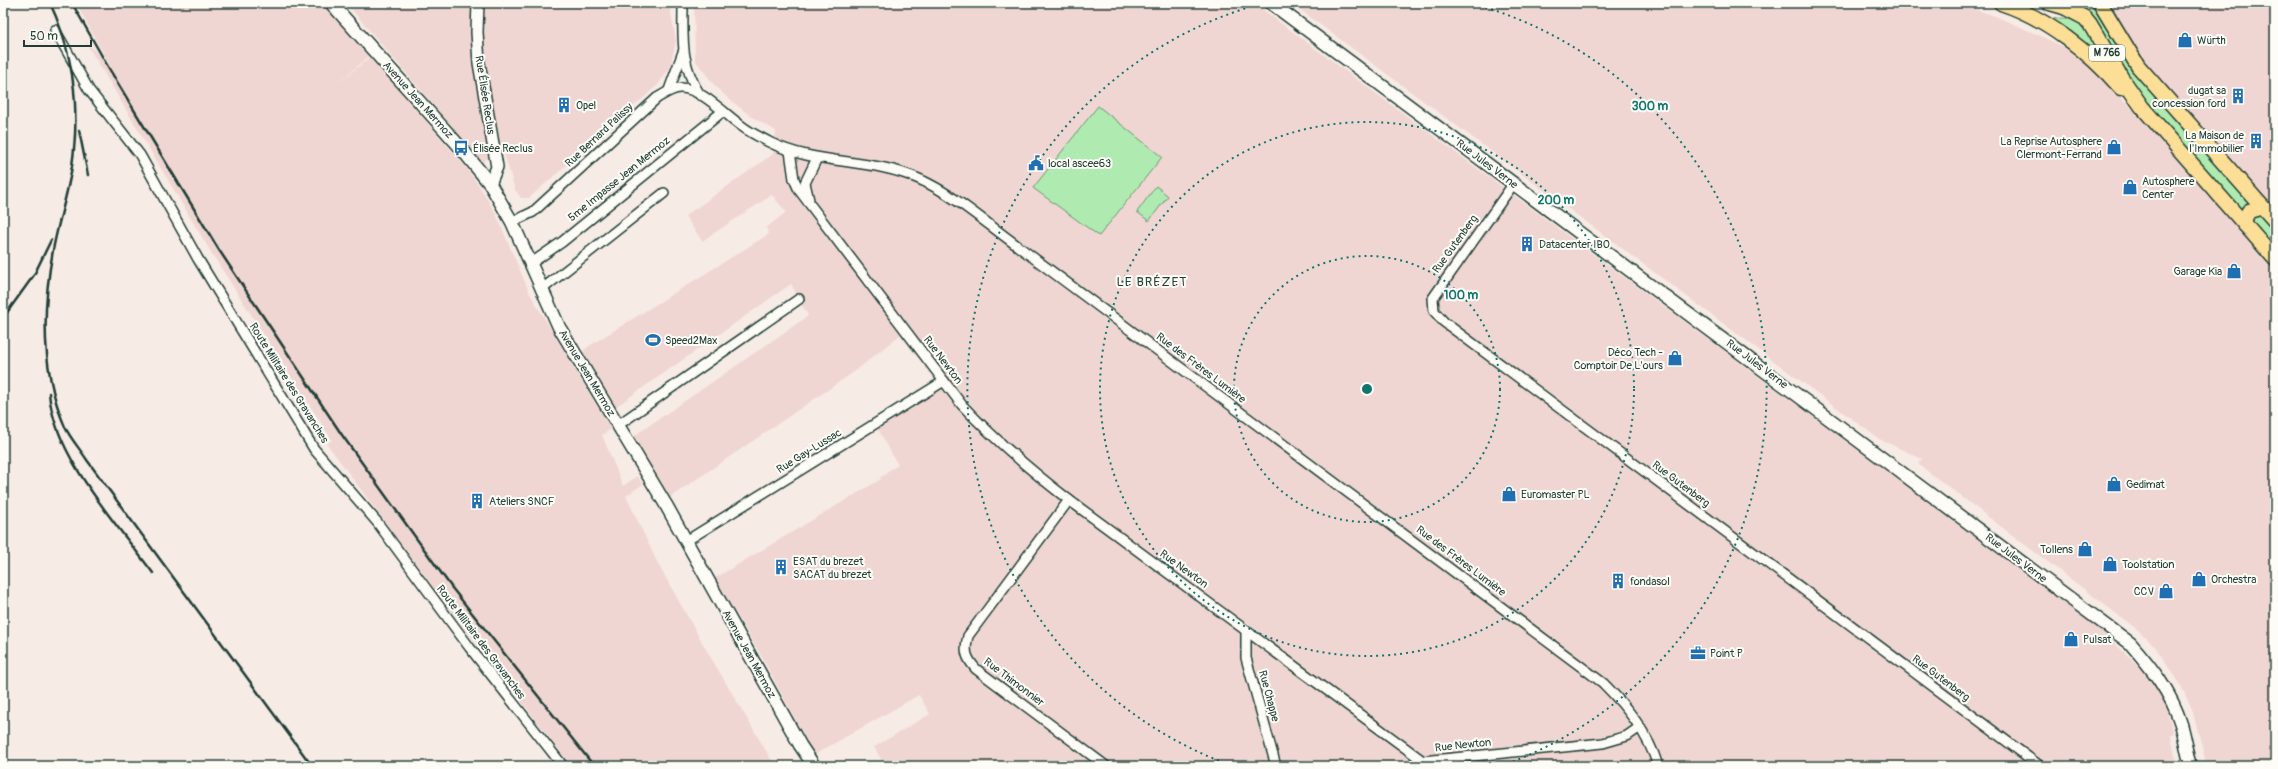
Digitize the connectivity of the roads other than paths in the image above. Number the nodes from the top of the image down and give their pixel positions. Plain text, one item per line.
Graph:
1 (331, 3) edge
2 (478, 3) edge
3 (683, 3) edge
4 (1271, 3) edge
5 (2001, 3) edge
6 (2050, 3) edge
7 (2079, 3) edge
8 (2100, 3) edge
9 (2064, 7) junction
10 (56, 30) dead end
11 (683, 52) junction
12 (669, 90) junction
13 (701, 96) junction
14 (2142, 106) junction
15 (722, 112) junction
16 (790, 151) junction
17 (817, 158) junction
18 (1514, 183) junction
19 (490, 184) junction
20 (664, 193) dead end
21 (811, 205) junction
22 (2263, 207) junction
23 (2275, 221) edge
24 (512, 222) junction
25 (2245, 225) junction
26 (2275, 259) edge
27 (530, 264) junction
28 (541, 290) junction
29 (799, 299) dead end
30 (944, 381) junction
31 (618, 425) junction
32 (1068, 500) junction
33 (686, 541) junction
34 (1246, 632) junction
35 (1640, 727) junction
36 (1423, 764) edge
37 (563, 766) edge
38 (814, 766) edge
39 (1106, 766) edge
40 (1276, 766) edge
41 (1658, 766) edge
42 (2040, 766) edge
43 (2191, 766) edge

1 - 19 main road, Avenue Jean Mermoz
2 - 19 street, Rue Élisée Reclus
3 - 11 street
4 - 18 main road, Rue Jules Verne
5 - 14 main road
6 - 9 main road
7 - 9 main road
8 - 22 main road, M 766
9 - 14 main road, M 766
10 - 37 street, Route Militaire des Gravanches
11 - 12 street
11 - 13 street
12 - 13 street, Rue des Frères Lumière
12 - 24 street, Rue Bernard Palissy
13 - 15 street, Rue des Frères Lumière
14 - 25 main road, M 766
15 - 16 street, Rue des Frères Lumière
15 - 27 street, 5me Impasse Jean Mermoz
16 - 17 street, Rue des Frères Lumière
16 - 21 street, Rue Newton
17 - 21 street, Rue Newton
17 - 35 street, Rue des Frères Lumière
18 - 42 street, Rue Gutenberg
18 - 43 main road, Rue Jules Verne
19 - 24 main road, Avenue Jean Mermoz
20 - 28 street
21 - 30 street, Rue Newton
22 - 23 main road, M 766
22 - 25 main road
24 - 27 main road, Avenue Jean Mermoz
25 - 26 main road, M 766
27 - 28 main road, Avenue Jean Mermoz
28 - 31 main road, Avenue Jean Mermoz
29 - 31 street
30 - 32 street, Rue Newton
30 - 33 street, Rue Gay-Lussac
31 - 33 main road, Avenue Jean Mermoz
32 - 34 street, Rue Newton
32 - 39 street, Rue Thimonnier
33 - 38 main road, Avenue Jean Mermoz
34 - 36 street, Rue Newton
34 - 40 street, Rue Chappe
35 - 36 street, Rue Newton
35 - 41 street, Rue des Frères Lumière

